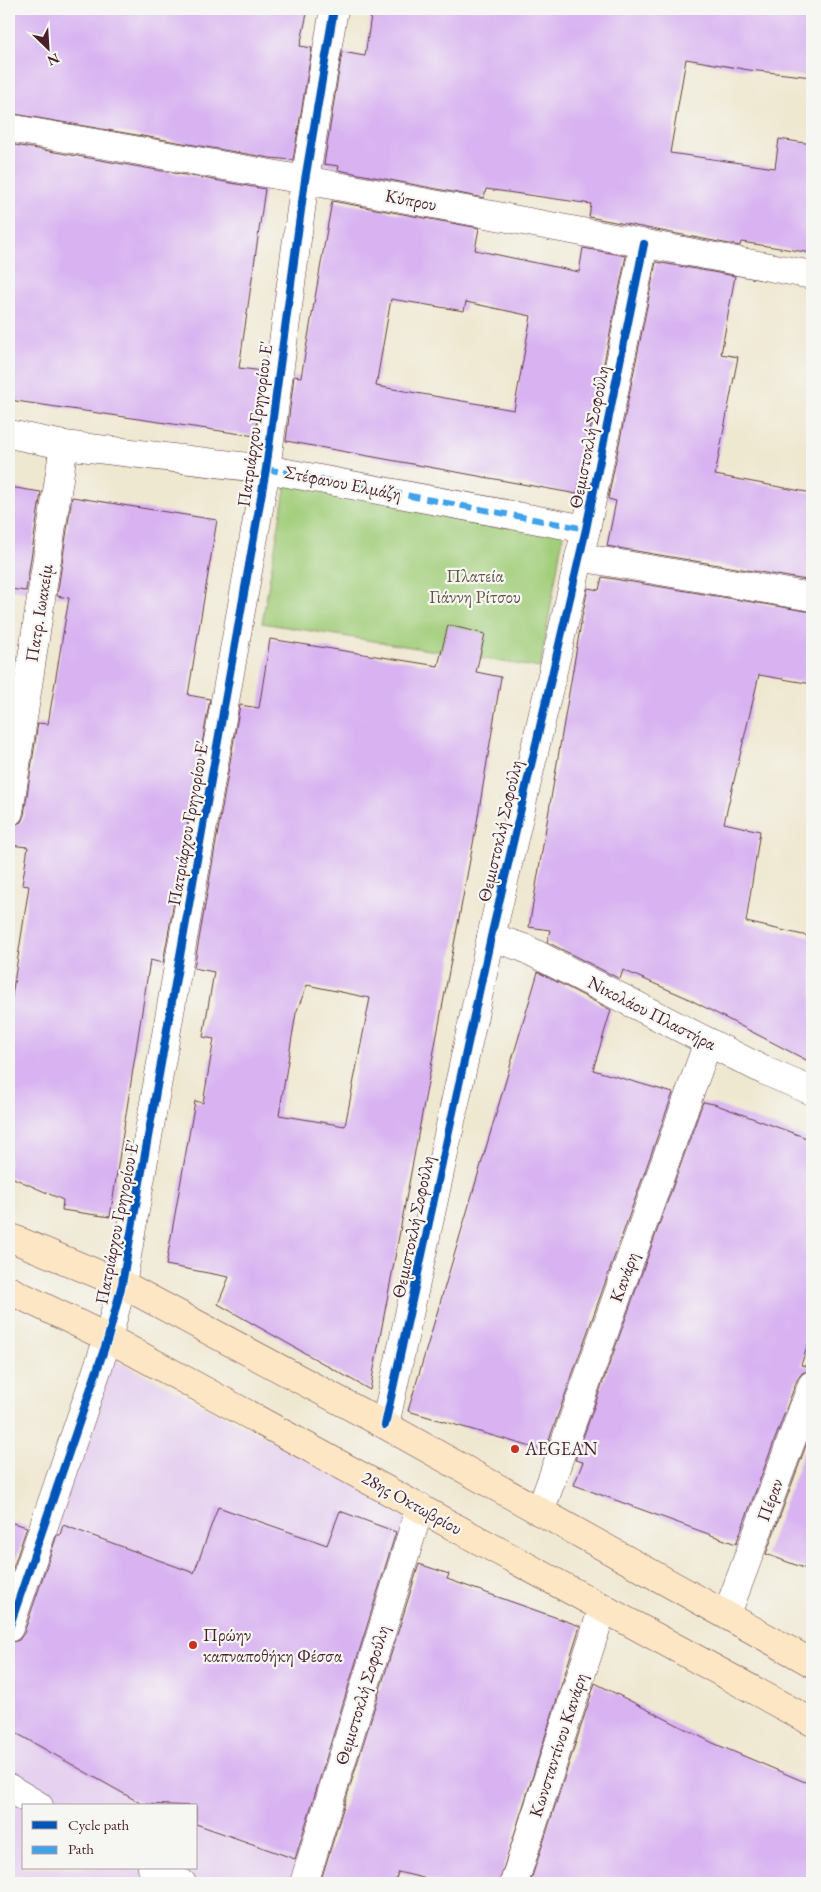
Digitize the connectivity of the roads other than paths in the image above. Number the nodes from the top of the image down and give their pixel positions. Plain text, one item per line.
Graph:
1 (334, 9) edge
2 (9, 128) edge
3 (305, 180) junction
4 (644, 244) junction
5 (812, 275) edge
6 (9, 434) edge
7 (64, 445) junction
8 (266, 469) junction
9 (586, 529) junction
10 (579, 557) junction
11 (812, 597) edge
12 (9, 812) edge
13 (491, 937) junction
14 (708, 1042) junction
15 (812, 1091) edge
16 (9, 1237) edge
17 (122, 1284) junction
18 (9, 1290) edge
19 (108, 1338) junction
20 (812, 1385) edge
21 (385, 1425) junction
22 (420, 1506) junction
23 (540, 1512) junction
24 (603, 1608) junction
25 (727, 1614) junction
26 (9, 1628) edge
27 (812, 1662) edge
28 (812, 1722) edge
29 (9, 1788) edge
30 (36, 1804) edge
31 (156, 1870) edge
32 (182, 1883) edge
33 (304, 1883) edge
34 (514, 1883) edge

1 - 3 street, Πατριάρχου Γρηγορίου Ε'
2 - 3 street, Κύπρου
3 - 4 street, Κύπρου
3 - 8 street, Πατριάρχου Γρηγορίου Ε'
4 - 5 street, Κύπρου
4 - 9 street, Θεμιστοκλή Σοφούλη
6 - 7 street, Στέφανου Ελμάζη
7 - 8 street, Στέφανου Ελμάζη
7 - 12 street, Πατρ. Ιωακείμ
8 - 9 street, Στέφανου Ελμάζη
8 - 17 street, Πατριάρχου Γρηγορίου Ε'
9 - 10 street, Θεμιστοκλή Σοφούλη
10 - 11 street
10 - 13 street, Θεμιστοκλή Σοφούλη
13 - 14 street, Νικολάου Πλαστήρα
13 - 21 street, Θεμιστοκλή Σοφούλη
14 - 15 street, Νικολάου Πλαστήρα
14 - 23 street, Κανάρη
16 - 17 main road
17 - 19 street, Πατριάρχου Γρηγορίου Ε'
17 - 21 main road
18 - 19 main road, 28ης Οκτωβρίου
19 - 22 main road, 28ης Οκτωβρίου
19 - 26 street, Πατριάρχου Γρηγορίου Ε'
20 - 25 street, Πέραν
21 - 23 main road
22 - 24 main road, 28ης Οκτωβρίου
22 - 33 street, Θεμιστοκλή Σοφούλη
23 - 25 main road
24 - 28 main road, 28ης Οκτωβρίου
24 - 34 street, Κωνσταντίνου Κανάρη
25 - 27 main road
29 - 30 street
31 - 32 street

